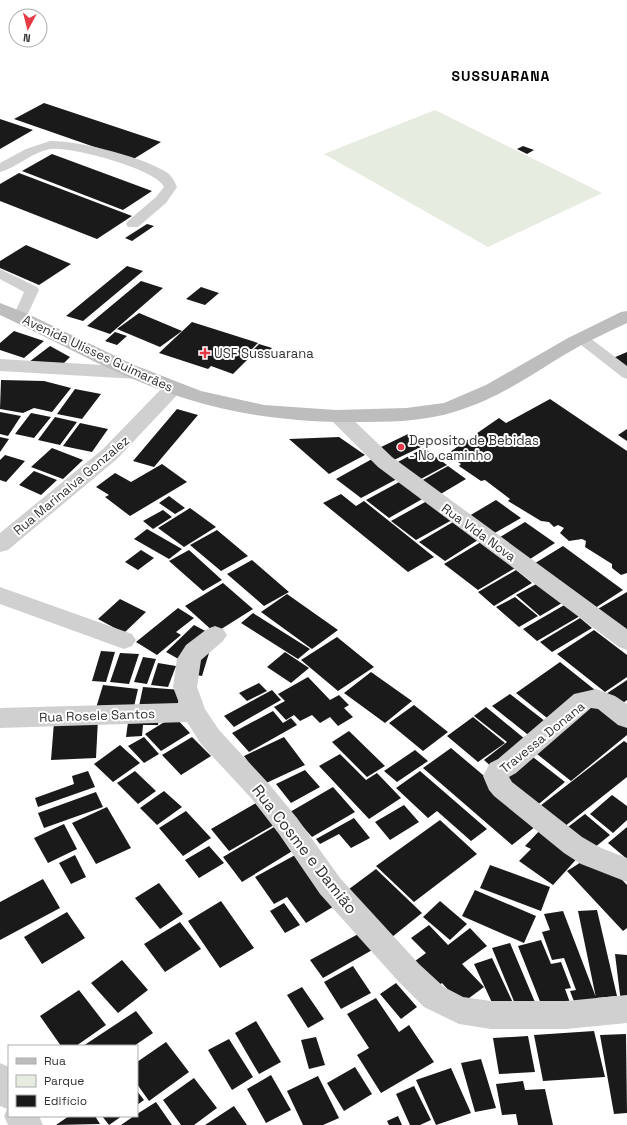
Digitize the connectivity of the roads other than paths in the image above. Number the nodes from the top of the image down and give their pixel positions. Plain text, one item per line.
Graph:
1 (0, 168) edge
2 (133, 224) dead end
3 (0, 274) edge
4 (0, 308) edge
5 (20, 317) junction
6 (624, 320) edge
7 (581, 338) junction
8 (0, 365) edge
9 (138, 373) junction
10 (627, 374) edge
11 (173, 388) junction
12 (338, 416) junction
13 (0, 545) edge
14 (0, 595) edge
15 (215, 635) dead end
16 (124, 640) dead end
17 (627, 641) edge
18 (194, 712) junction
19 (0, 718) edge
20 (627, 718) edge
21 (627, 870) edge
22 (627, 1009) edge
23 (0, 1078) edge
24 (8, 1092) edge

1 - 2 lane
3 - 5 lane
4 - 5 main road, Avenida Ulisses Guimarães
5 - 9 main road, Avenida Ulisses Guimarães
6 - 7 main road, Avenida Ulisses Guimarães
7 - 10 lane
7 - 12 main road, Avenida Ulisses Guimarães
8 - 9 street
9 - 11 main road, Avenida Ulisses Guimarães
11 - 12 main road, Avenida Ulisses Guimarães
11 - 13 street, Rua Marinalva Gonzalez
12 - 17 street, Rua Vida Nova
14 - 16 street
15 - 18 street, Rua Cosme e Damião
18 - 19 street, Rua Rosele Santos
18 - 22 street, Rua Cosme e Damião
20 - 21 street, Travessa Donana
23 - 24 street

